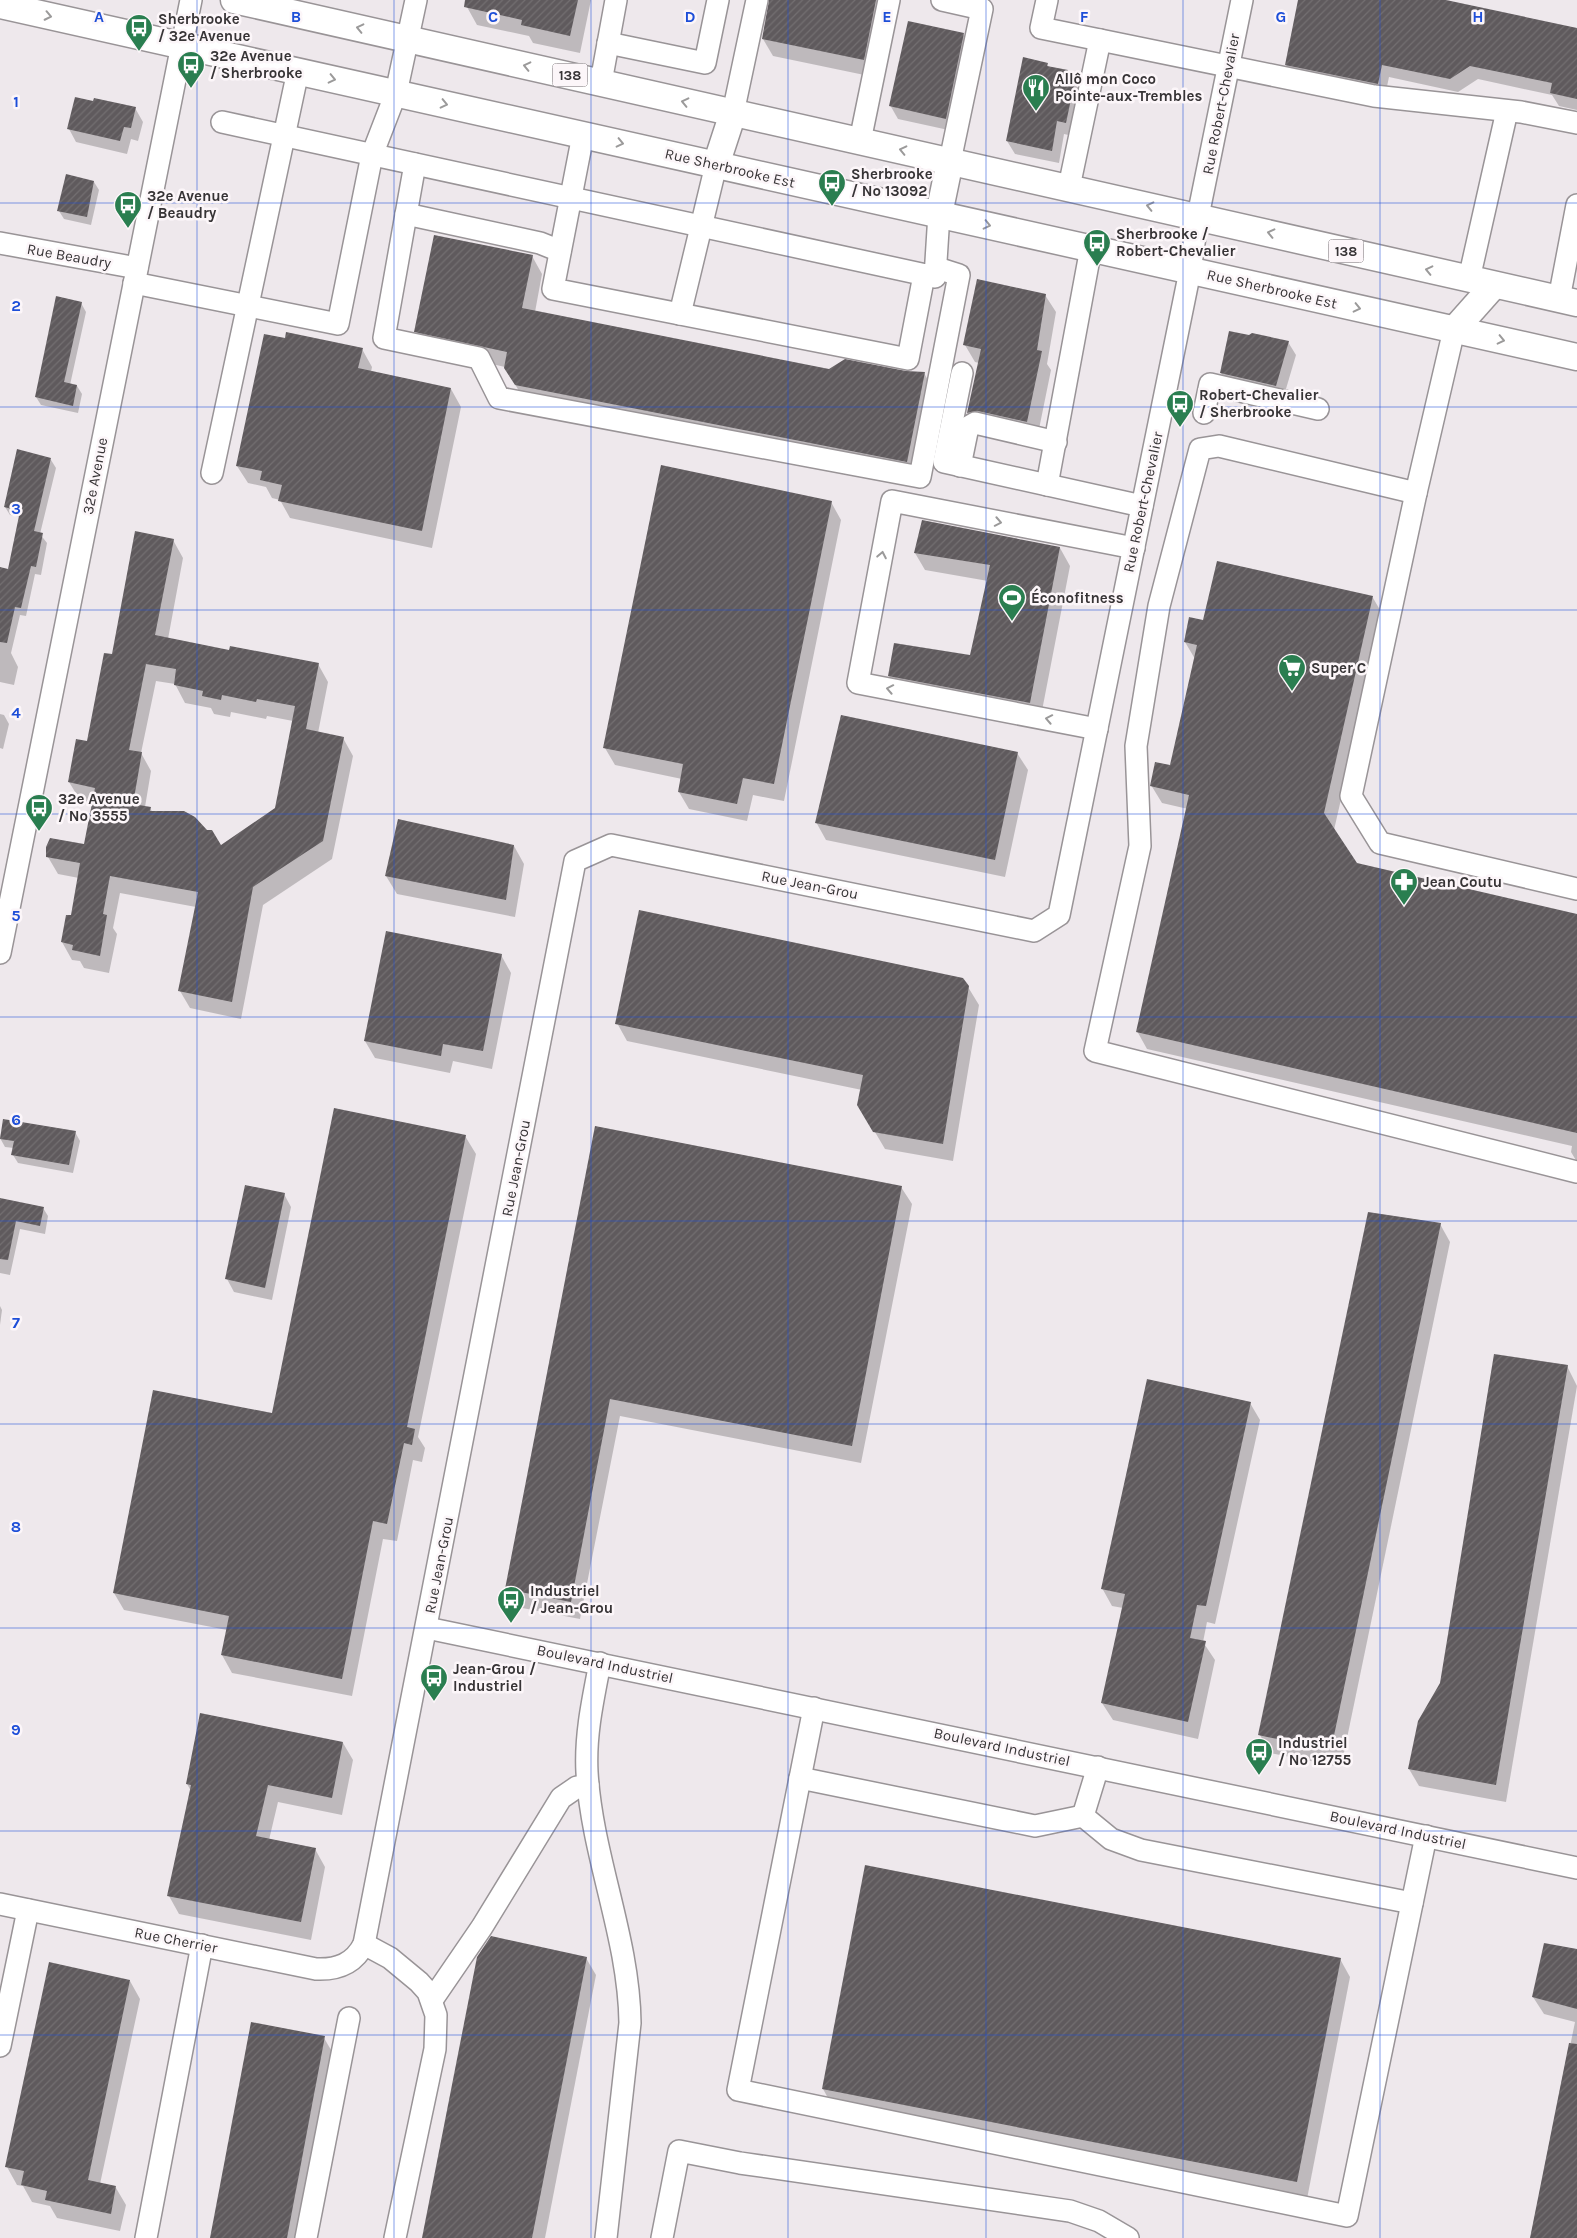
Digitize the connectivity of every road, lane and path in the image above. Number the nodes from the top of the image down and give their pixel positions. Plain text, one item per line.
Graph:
1 (190, 0) edge
2 (234, 0) edge
3 (416, 0) edge
4 (616, 0) edge
5 (718, 0) edge
6 (757, 0) edge
7 (889, 0) edge
8 (942, 0) edge
9 (1047, 0) edge
10 (1242, 0) edge
11 (0, 5) edge
12 (407, 39) junction
13 (1100, 40) junction
14 (608, 43) junction
15 (182, 45) junction
16 (1228, 67) junction
17 (298, 71) junction
18 (601, 82) junction
19 (396, 93) junction
20 (1507, 111) junction
21 (733, 113) junction
22 (222, 122) dead end
23 (1577, 124) edge
24 (583, 135) junction
25 (284, 136) junction
26 (860, 141) junction
27 (372, 155) junction
28 (950, 161) junction
29 (415, 164) junction
30 (716, 165) junction
31 (1069, 187) junction
32 (570, 198) junction
33 (1577, 205) edge
34 (406, 214) junction
35 (939, 214) junction
36 (1198, 216) junction
37 (700, 226) junction
38 (0, 243) edge
39 (1091, 248) junction
40 (560, 251) junction
41 (1190, 270) junction
42 (930, 272) junction
43 (136, 276) junction
44 (1469, 280) junction
45 (1494, 285) junction
46 (1568, 301) edge
47 (248, 306) junction
48 (680, 314) junction
49 (1454, 330) junction
50 (1577, 357) edge
51 (962, 373) dead end
52 (1318, 409) dead end
53 (1204, 413) dead end
54 (1056, 442) junction
55 (960, 466) junction
56 (212, 473) dead end
57 (1047, 485) junction
58 (1416, 493) junction
59 (1142, 506) junction
60 (1134, 548) junction
61 (1097, 728) junction
62 (1577, 889) edge
63 (1059, 915) joint
64 (0, 953) edge
65 (1577, 1172) edge
66 (426, 1628) junction
67 (600, 1663) junction
68 (814, 1708) junction
69 (1098, 1767) junction
70 (800, 1778) junction
71 (588, 1785) junction
72 (1083, 1816) junction
73 (1426, 1836) junction
74 (1577, 1868) edge
75 (1412, 1903) junction
76 (0, 1904) edge
77 (28, 1910) junction
78 (364, 1944) junction
79 (202, 1945) junction
80 (350, 1962) joint
81 (432, 2000) junction
82 (349, 2018) dead end
83 (0, 2046) edge
84 (146, 2238) edge
85 (306, 2238) edge
86 (395, 2238) edge
87 (606, 2238) edge
88 (662, 2238) edge
89 (1128, 2238) edge

1 - 15 street, 32e Avenue
12 -> 2 main road, 138
3 - 12 street
4 - 14 street
5 - 14 street
6 - 21 street
7 - 26 street
8 - 28 street
9 - 13 street
10 - 16 street, Rue Robert-Chevalier
11 -> 15 main road, Rue Sherbrooke Est
18 -> 12 main road, 138
12 - 19 street
13 - 16 street
13 - 31 street
14 - 18 street
15 - 17 main road, Rue Sherbrooke Est
15 - 43 street, 32e Avenue
16 - 20 street
16 - 36 street, Rue Robert-Chevalier
17 -> 19 main road, Rue Sherbrooke Est
17 - 25 street
21 -> 18 main road, 138
19 -> 24 main road, Rue Sherbrooke Est
19 - 27 street
20 - 23 street
20 - 44 street
21 - 26 main road, 138
21 - 30 main road
22 - 25 street
24 -> 30 main road, Rue Sherbrooke Est
24 - 32 street
25 - 27 street
25 - 47 street
28 -> 26 main road, 138
27 - 29 street
27 - 47 street, Rue Beaudry
28 - 31 main road, 138
28 - 35 main road
29 - 32 street
29 - 34 street
30 - 35 main road, Rue Sherbrooke Est
30 - 37 street
36 -> 31 main road, 138
32 - 37 street
32 - 40 street
33 - 46 street
34 - 40 street
34 - 42 street
35 -> 39 main road, Rue Sherbrooke Est
35 - 42 street
36 - 41 street, Rue Robert-Chevalier
44 -> 36 main road, 138
37 - 42 street
37 - 48 street
38 - 43 street, Rue Beaudry
39 - 41 main road, Rue Sherbrooke Est
39 - 54 street
40 - 48 street
41 -> 49 main road, Rue Sherbrooke Est
41 - 59 street, Rue Robert-Chevalier
42 - 48 street
43 - 47 street, Rue Beaudry
43 - 64 street, 32e Avenue
44 - 45 main road, 138
45 - 46 main road, 138
45 - 49 main road
47 - 56 street
49 -> 50 main road, Rue Sherbrooke Est
49 - 58 street
51 - 55 street
52 - 53 street
54 - 55 street
54 - 57 street
55 - 57 street
57 - 59 street
58 - 62 street
58 - 65 street
59 - 60 street, Rue Robert-Chevalier
60 - 61 street, Rue Robert-Chevalier
61 -> 60 street
61 - 63 street, Rue Robert-Chevalier
63 - 66 street, Rue Jean-Grou
66 - 67 street, Boulevard Industriel
66 - 78 street, Rue Jean-Grou
67 - 68 street, Boulevard Industriel
67 - 71 street
68 - 69 street, Boulevard Industriel
68 - 70 street
69 - 72 street
69 - 73 street, Boulevard Industriel
70 - 72 street
70 - 75 street
71 - 81 street
71 - 87 street
72 - 75 street
73 - 74 street, Boulevard Industriel
73 - 75 street
76 - 77 street, Rue Cherrier
77 - 79 street, Rue Cherrier
77 - 83 street
78 - 80 street, Rue Jean-Grou
78 - 81 street
79 - 80 street, Rue Cherrier
79 - 84 street
81 - 86 street
82 - 85 street
88 - 89 street

